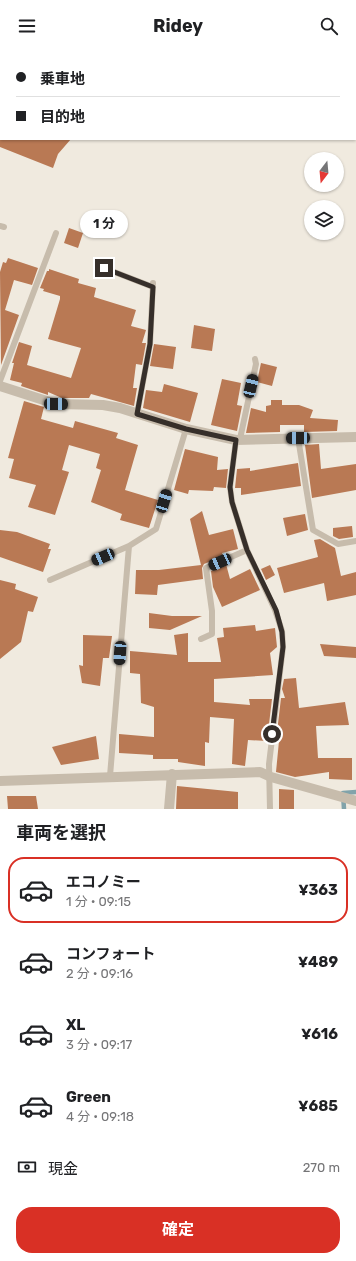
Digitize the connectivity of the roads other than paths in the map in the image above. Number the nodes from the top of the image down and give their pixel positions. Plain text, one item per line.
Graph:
1 (56, 233) dead end
2 (104, 268) dead end
3 (255, 359) dead end
4 (0, 381) edge
5 (0, 386) edge
6 (137, 414) junction
7 (186, 429) junction
8 (356, 437) edge
9 (298, 438) junction
10 (238, 440) junction
11 (356, 541) edge
12 (129, 546) junction
13 (247, 550) junction
14 (50, 580) dead end
15 (201, 638) dead end
16 (172, 774) junction
17 (110, 776) junction
18 (270, 777) junction
19 (0, 781) edge
20 (354, 801) edge
21 (169, 809) edge
22 (270, 809) edge

1 - 4 lane
2 - 6 lane
3 - 10 lane
5 - 6 street
6 - 7 street
7 - 10 street
7 - 12 lane
8 - 9 street
9 - 10 street
9 - 11 lane
10 - 13 lane
12 - 14 lane
12 - 17 lane
13 - 15 lane
13 - 18 lane
16 - 17 street
16 - 18 street
16 - 21 street
17 - 19 street
18 - 20 street
18 - 22 lane

